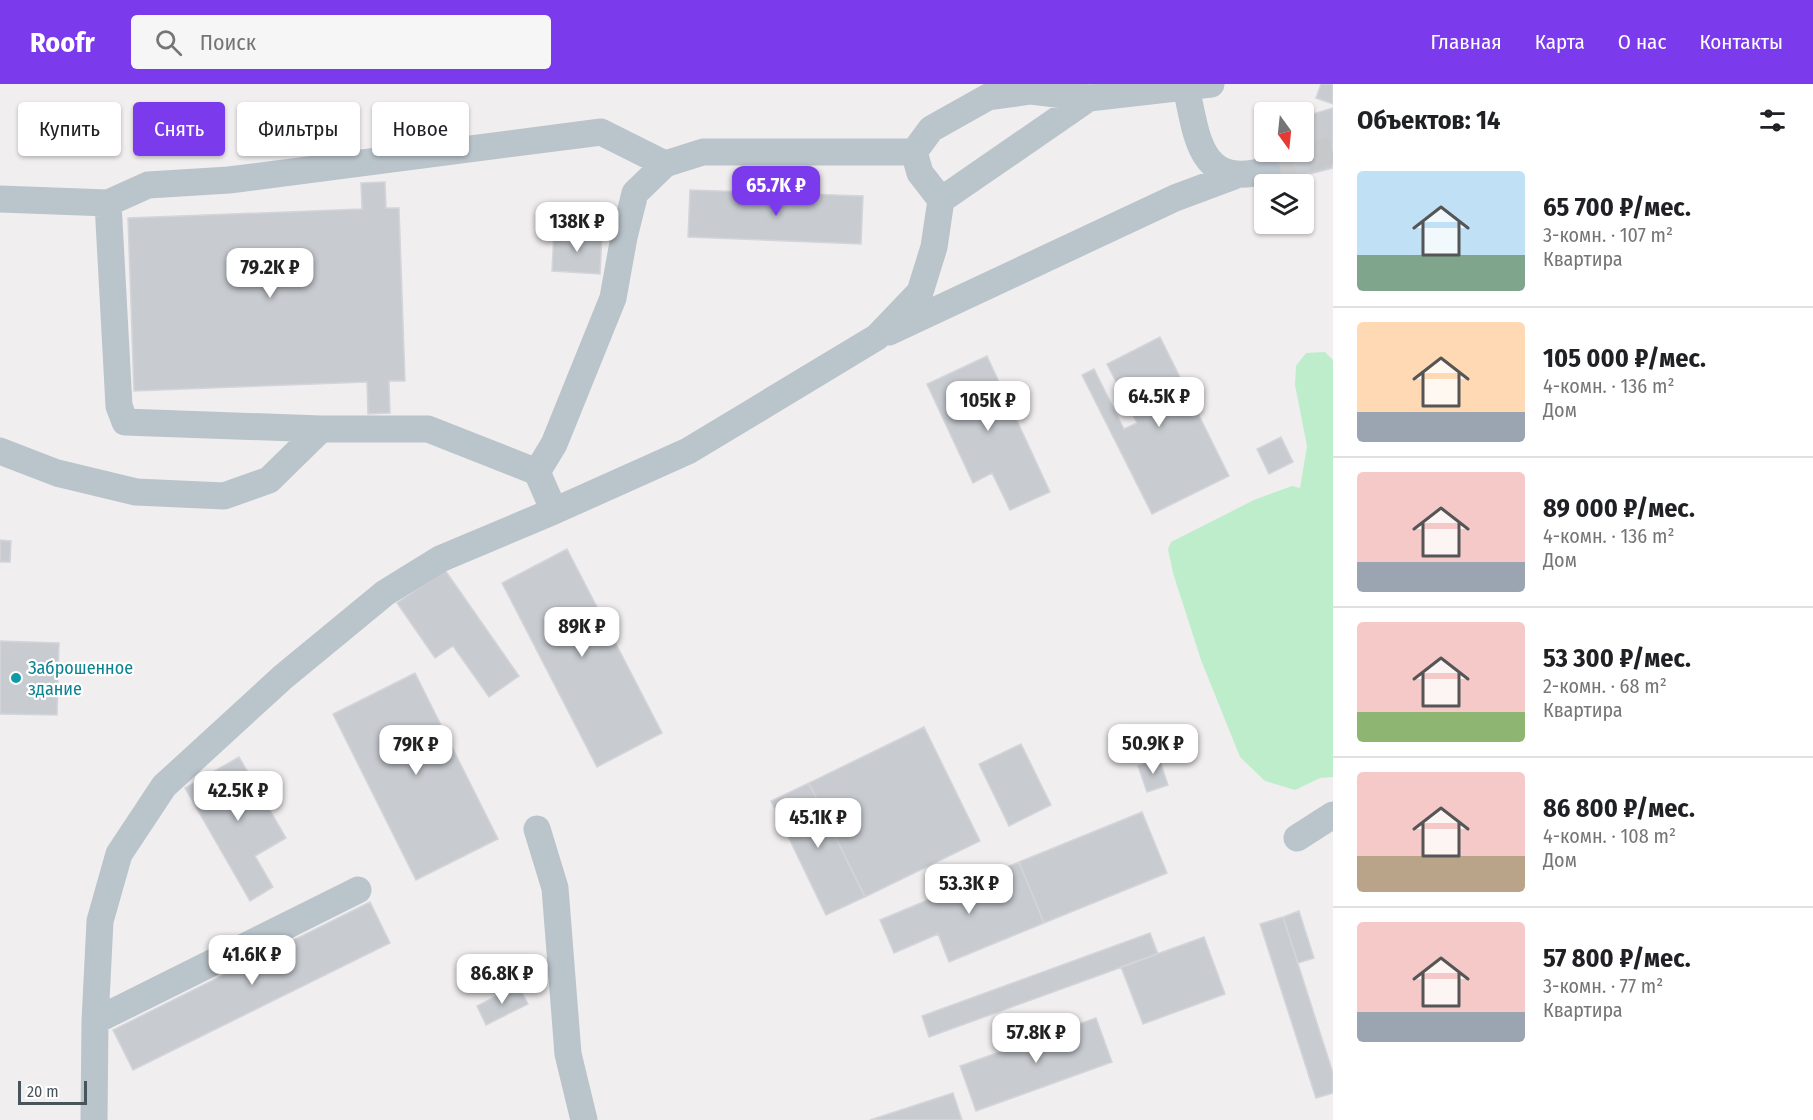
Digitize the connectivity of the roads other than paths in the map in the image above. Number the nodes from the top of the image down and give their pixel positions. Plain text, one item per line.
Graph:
1 (1198, 85) edge
2 (1089, 98) junction
3 (914, 152) junction
4 (665, 164) junction
5 (1267, 170) tunnel mouth
6 (1234, 176) junction
7 (0, 199) edge
8 (941, 200) junction
9 (108, 202) junction
10 (877, 337) junction
11 (321, 429) junction
12 (0, 452) edge
13 (537, 472) junction
14 (554, 511) junction
15 (1333, 815) edge
16 (537, 829) dead end
17 (1297, 838) dead end
18 (358, 890) dead end
19 (95, 1021) junction
20 (94, 1120) edge
21 (584, 1120) edge

1 - 2 street
1 - 6 street
2 - 3 street
2 - 8 street
3 - 4 street
3 - 8 street
4 - 9 street
4 - 13 street
5 - 6 street
6 - 10 street
7 - 9 street
8 - 10 street
9 - 11 street
10 - 14 street
11 - 12 street
11 - 13 street
13 - 14 street
14 - 19 street
15 - 17 street
16 - 21 street
18 - 19 street
19 - 20 street

